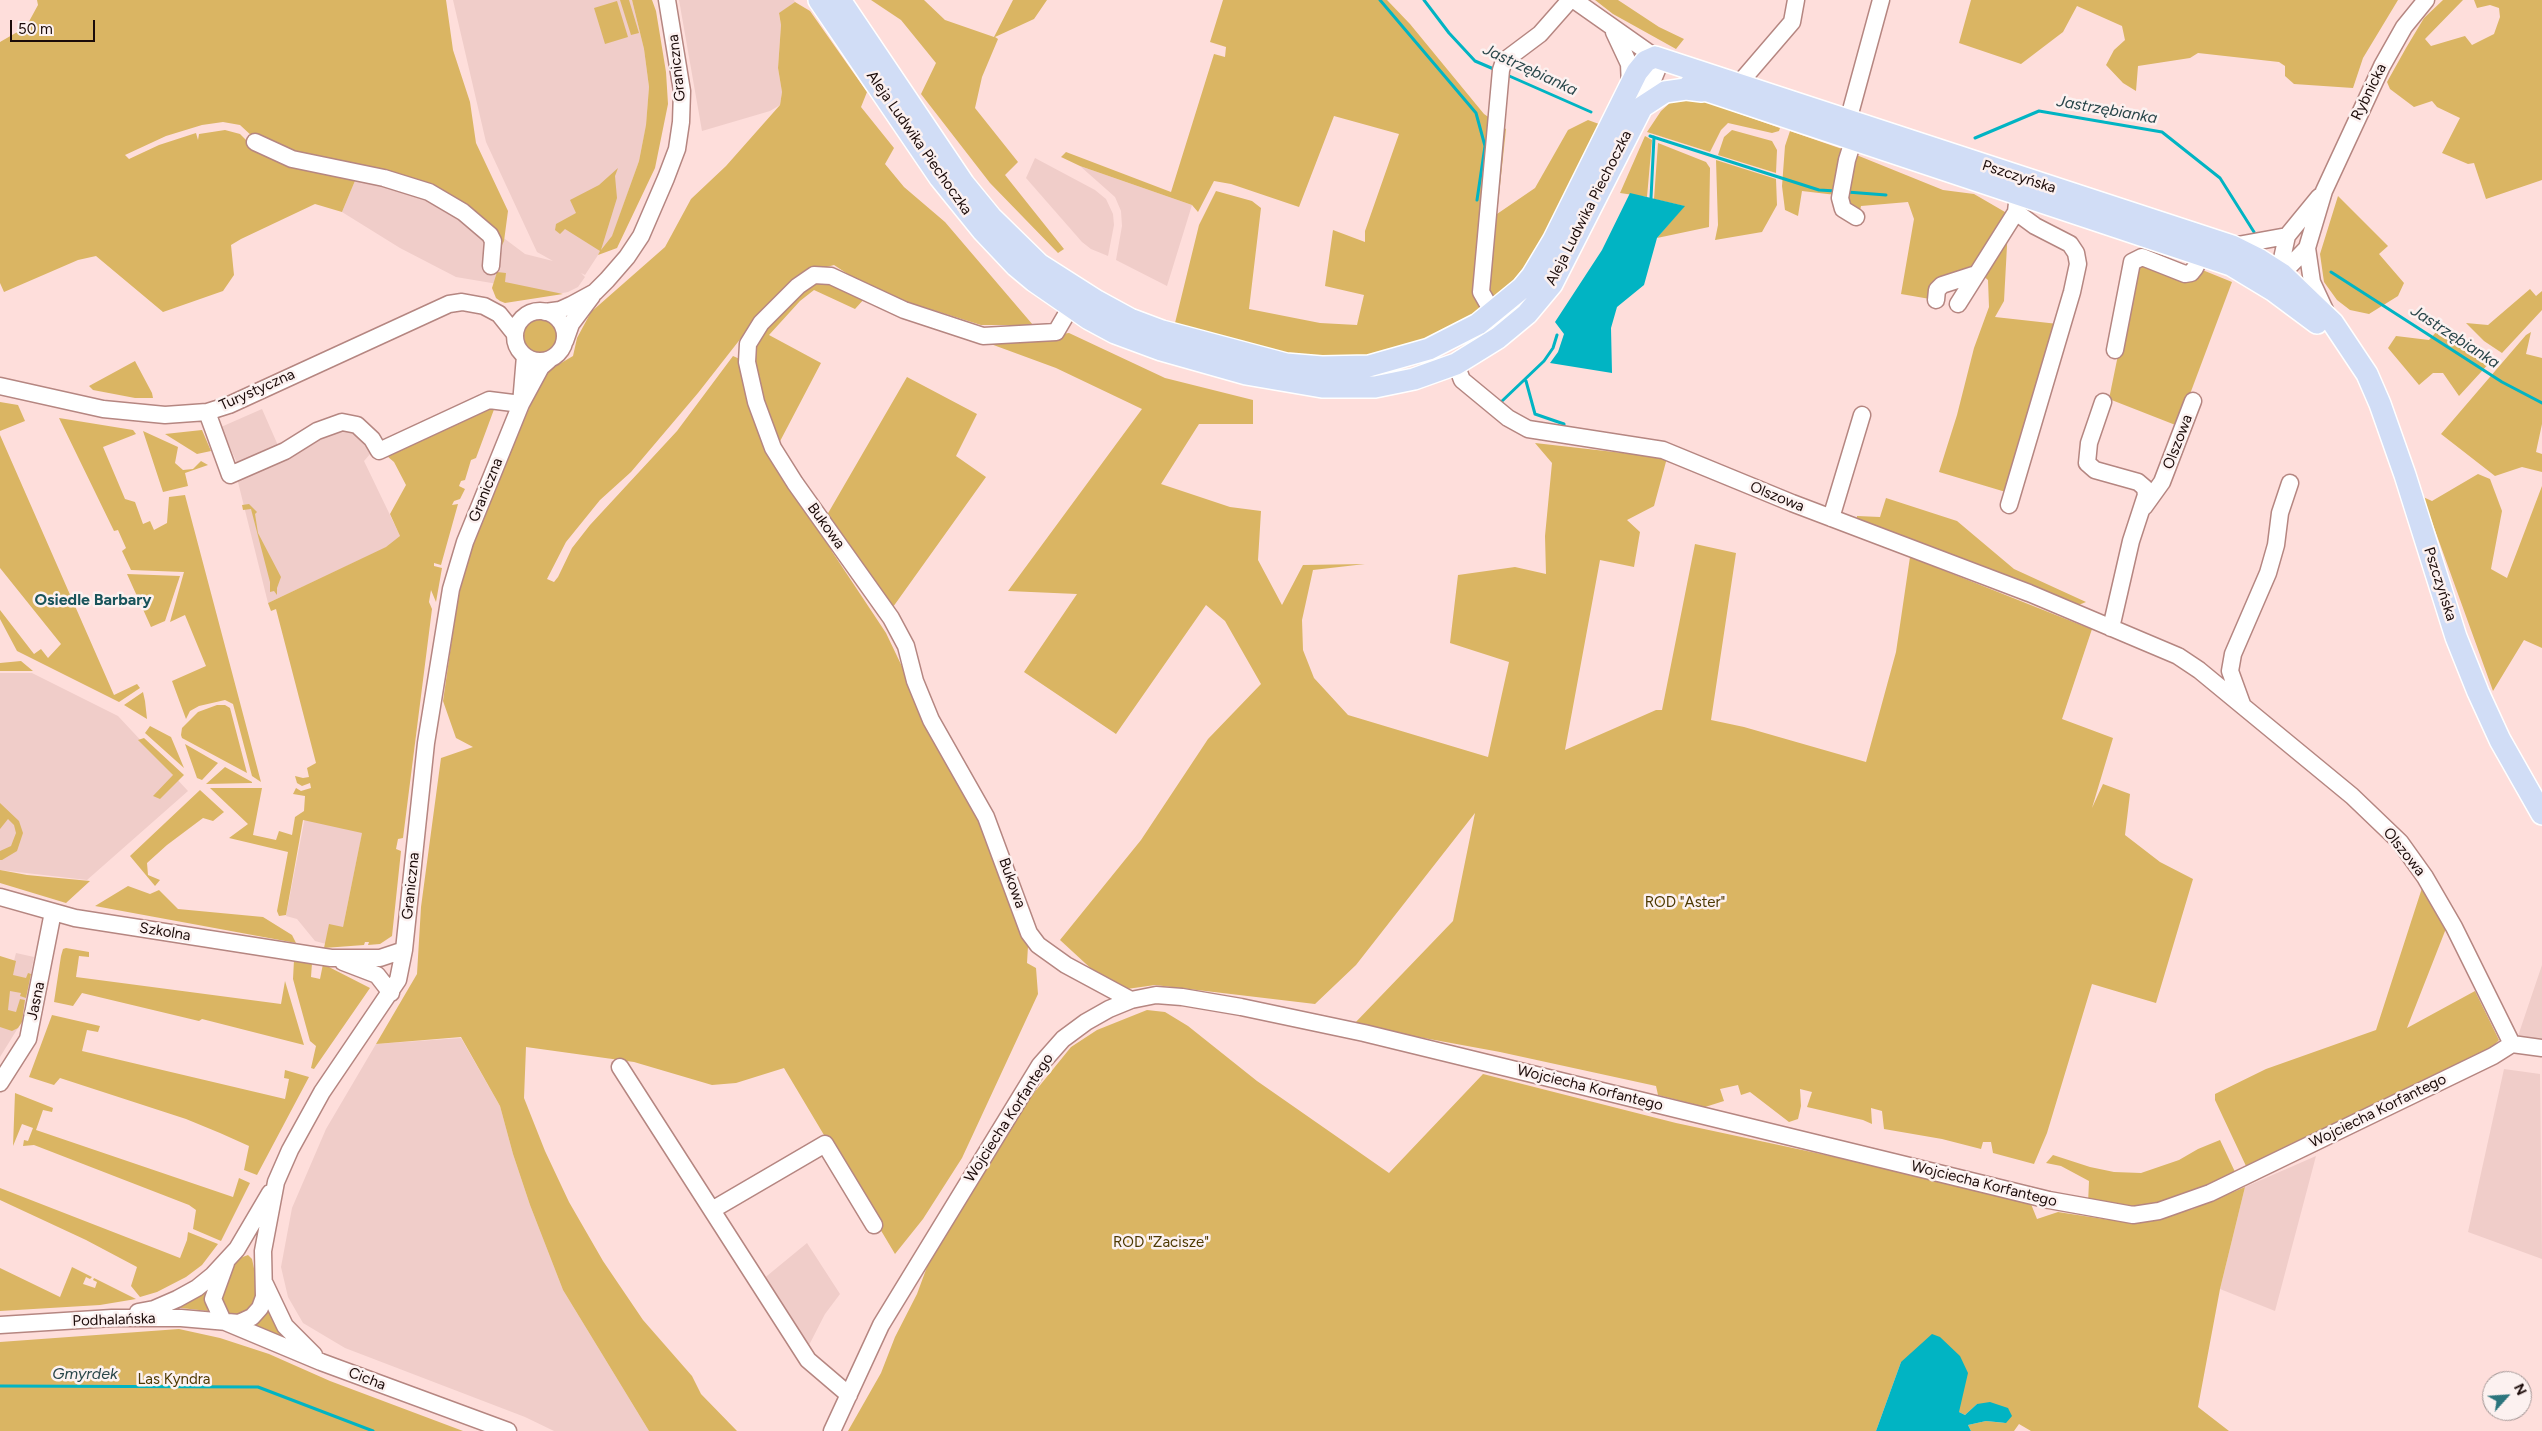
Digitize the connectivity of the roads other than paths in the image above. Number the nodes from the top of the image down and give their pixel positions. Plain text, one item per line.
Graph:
1 (667, 0) edge
2 (1572, 0) edge
3 (1796, 0) edge
4 (1881, 0) edge
5 (2426, 0) edge
6 (827, 1) edge
7 (1612, 28) junction
8 (1655, 57) junction
9 (1741, 86) junction
10 (1630, 87) junction
11 (1702, 91) junction
12 (1642, 107) junction
13 (904, 110) junction
14 (1851, 131) junction
15 (255, 142) dead end
16 (2324, 191) junction
17 (2017, 203) junction
18 (1856, 217) dead end
19 (2287, 236) junction
20 (2307, 248) junction
21 (2202, 254) junction
22 (2231, 256) junction
23 (491, 266) dead end
24 (1976, 274) junction
25 (2282, 274) junction
26 (595, 292) junction
27 (1936, 300) dead end
28 (2290, 302) junction
29 (1958, 304) dead end
30 (1070, 308) junction
31 (537, 313) junction
32 (1493, 313) junction
33 (499, 314) junction
34 (2333, 323) junction
35 (515, 334) junction
36 (564, 343) junction
37 (2351, 349) junction
38 (2115, 350) dead end
39 (525, 356) junction
40 (549, 360) junction
41 (1456, 364) junction
42 (0, 386) edge
43 (2193, 401) dead end
44 (2103, 402) dead end
45 (521, 404) junction
46 (207, 412) junction
47 (1862, 415) dead end
48 (2290, 484) dead end
49 (2009, 505) dead end
50 (2144, 508) junction
51 (1831, 518) junction
52 (2111, 628) junction
53 (2242, 704) junction
54 (2542, 814) edge
55 (0, 897) edge
56 (53, 912) junction
57 (404, 950) junction
58 (331, 958) junction
59 (391, 993) junction
60 (1131, 1000) junction
61 (2512, 1044) junction
62 (2542, 1048) edge
63 (620, 1067) dead end
64 (0, 1083) edge
65 (276, 1182) junction
66 (712, 1210) junction
67 (874, 1225) dead end
68 (242, 1241) junction
69 (263, 1251) junction
70 (226, 1263) junction
71 (264, 1282) junction
72 (112, 1318) junction
73 (228, 1324) junction
74 (0, 1326) edge
75 (321, 1362) junction
76 (849, 1395) junction
77 (508, 1431) edge
78 (832, 1431) edge

1 - 26 street, Graniczna
2 - 7 street, Pszczyńska
2 - 32 street
3 - 9 street
4 - 14 street
5 - 16 street, Rybnicka
6 - 13 main road, Aleja Ludwika Piechoczka
7 - 8 street, Pszczyńska
7 - 10 street
8 - 9 main road, Pszczyńska
8 - 10 main road, Aleja Ludwika Piechoczka
8 - 11 main road, Pszczyńska
8 - 12 street, Aleja Ludwika Piechoczka
9 - 14 main road, Pszczyńska
10 - 32 main road, Aleja Ludwika Piechoczka
11 - 12 main road, Aleja Ludwika Piechoczka
11 - 14 main road, Pszczyńska
12 - 41 main road, Aleja Ludwika Piechoczka
13 - 30 main road, Aleja Ludwika Piechoczka
13 - 32 main road, Aleja Ludwika Piechoczka
14 - 17 main road, Pszczyńska
14 - 18 street
14 - 22 main road, Pszczyńska
15 - 23 street
16 - 19 street, Rybnicka
16 - 20 street, Rybnicka
17 - 21 main road, Pszczyńska
17 - 24 street
17 - 49 street
19 - 22 street
19 - 25 street, Rybnicka
20 - 25 street, Rybnicka
20 - 34 street, Rybnicka
21 - 22 main road, Pszczyńska
21 - 38 street
22 - 25 main road, Pszczyńska
22 - 28 main road, Pszczyńska
24 - 27 street
24 - 29 street
25 - 28 street, Rybnicka
25 - 34 main road, Pszczyńska
26 - 31 street, Graniczna
26 - 36 street, Graniczna
28 - 37 main road, Pszczyńska
30 - 41 main road, Aleja Ludwika Piechoczka
30 - 60 street, Bukowa
31 - 33 street, Turystyczna
31 - 35 street
31 - 36 street
33 - 35 street, Turystyczna
33 - 46 street, Turystyczna
34 - 37 main road, Pszczyńska
35 - 39 street
36 - 40 street
37 - 54 main road, Pszczyńska
39 - 40 street
39 - 45 street, Graniczna
40 - 45 street, Graniczna
41 - 51 street, Olszowa
42 - 46 street, Turystyczna
43 - 50 street, Olszowa
44 - 50 street, Olszowa
45 - 46 street
45 - 57 street, Graniczna
47 - 51 street
48 - 53 street
50 - 52 street, Olszowa
51 - 52 street, Olszowa
52 - 53 street, Olszowa
53 - 61 street, Olszowa
55 - 56 street, Szkolna
56 - 58 street, Szkolna
56 - 64 street, Jasna
57 - 58 street, Szkolna
57 - 59 street, Graniczna
58 - 59 street, Szkolna
59 - 65 street, Graniczna
60 - 61 street, Wojciecha Korfantego
60 - 76 street, Wojciecha Korfantego
61 - 62 street
63 - 66 street
65 - 68 street
65 - 69 street, Graniczna
66 - 67 street
66 - 76 street
68 - 69 street
68 - 70 street
69 - 71 street, Graniczna
70 - 72 street
70 - 73 street
71 - 73 street, Graniczna
71 - 75 street
72 - 73 street, Podhalańska
72 - 74 street, Podhalańska
73 - 75 street, Cicha
75 - 77 street, Cicha
76 - 78 street, Wojciecha Korfantego

